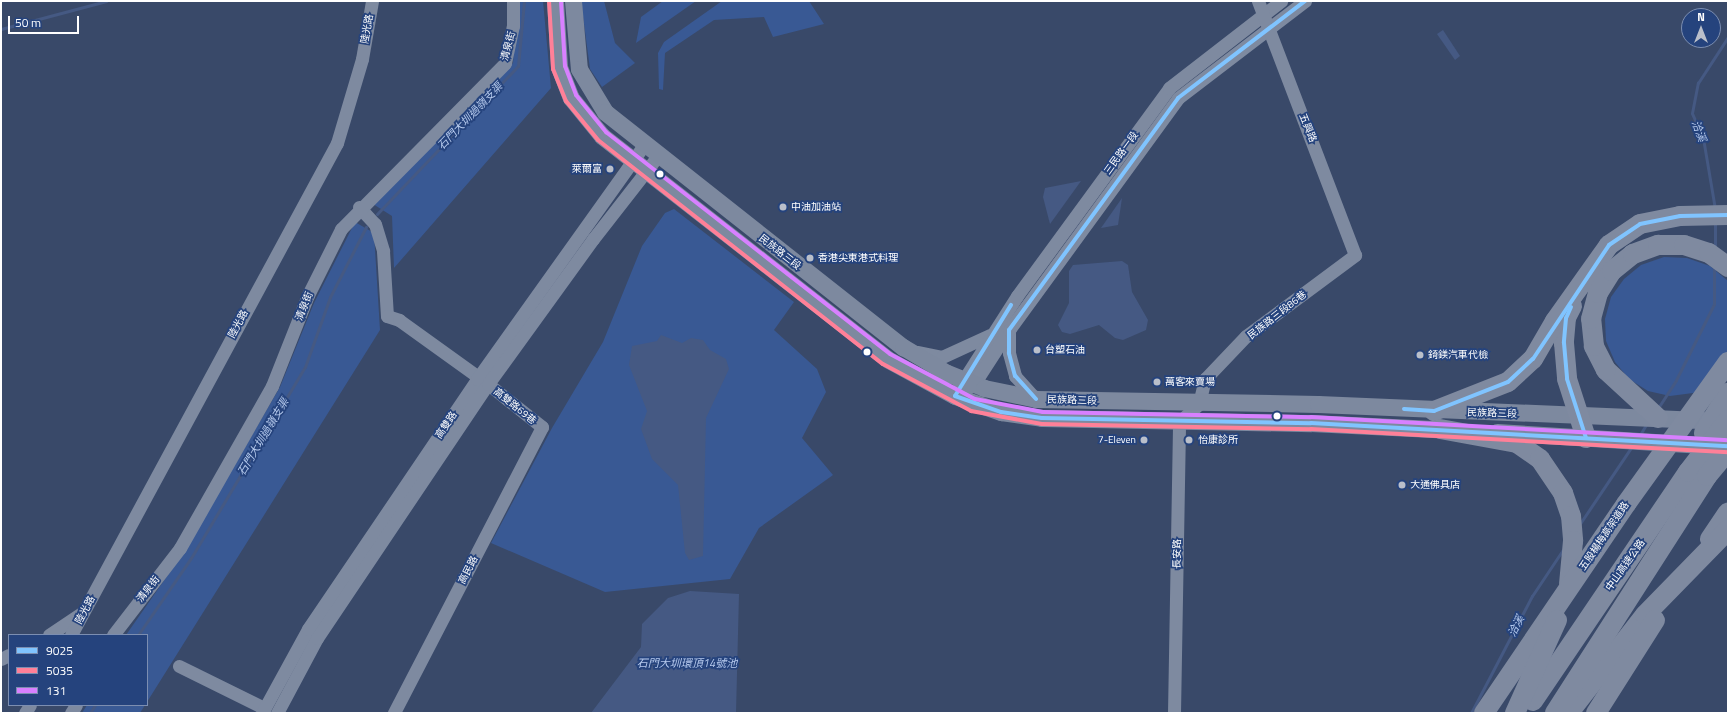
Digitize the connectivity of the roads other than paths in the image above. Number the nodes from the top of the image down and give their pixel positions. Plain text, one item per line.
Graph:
1 (372, 1) edge
2 (513, 1) edge
3 (555, 1) edge
4 (573, 1) edge
5 (1258, 1) edge
6 (1281, 1) edge
7 (1305, 1) edge
8 (1264, 14) junction
9 (1270, 27) junction
10 (643, 146) junction
11 (657, 157) junction
12 (640, 166) junction
13 (360, 207) junction
14 (1728, 215) edge
15 (1355, 256) joint
16 (1728, 267) edge
17 (1587, 273) junction
18 (1009, 330) junction
19 (992, 334) junction
20 (903, 347) junction
21 (1728, 362) edge
22 (968, 381) junction
23 (483, 382) junction
24 (1728, 393) edge
25 (954, 396) junction
26 (1036, 399) junction
27 (1199, 404) junction
28 (1577, 416) junction
29 (1658, 418) junction
30 (1437, 420) junction
31 (1728, 420) edge
32 (1179, 422) junction
33 (542, 427) joint
34 (1586, 438) junction
35 (1726, 448) edge
36 (1684, 472) junction
37 (1728, 512) edge
38 (1728, 530) edge
39 (83, 612) junction
40 (50, 634) edge
41 (72, 634) edge
42 (114, 634) edge
43 (179, 666) dead end
44 (263, 711) edge
45 (277, 713) edge
46 (394, 713) edge
47 (1174, 713) edge
48 (1484, 713) edge
49 (1515, 713) edge
50 (1526, 713) edge
51 (1554, 713) edge
52 (1569, 713) edge
53 (1596, 713) edge

1 - 39 street, 陸光路
2 - 13 street, 清泉街
3 - 12 main road, 民族路三段
4 - 10 main road, 民族路三段
5 - 8 street, 五興路
6 - 8 street, 三民路一段
7 - 9 street, 三民路一段
8 - 9 street, 五興路
8 - 19 street, 三民路一段
9 - 15 street, 五興路
9 - 18 street, 三民路一段
10 - 11 main road, 民族路三段
10 - 12 street, 高雙路
11 - 12 street, 高雙路
11 - 20 main road, 民族路三段
12 - 23 street, 高雙路
12 - 25 main road, 民族路三段
13 - 23 street, 高雙路69巷
13 - 42 street, 清泉街
14 - 17 highway
15 - 27 street, 民族路三段86巷
16 - 29 highway
17 - 28 highway
17 - 30 highway
18 - 22 street, 三民路一段
18 - 26 street
19 - 20 street, 三民路一段
19 - 22 street, 三民路一段
20 - 22 main road, 民族路三段
21 - 48 highway, 五股楊梅高架道路
22 - 25 street, 三民路一段
22 - 26 main road, 民族路三段
23 - 33 street, 高雙路69巷
23 - 44 street, 高雙路
23 - 45 street, 高雙路
24 - 36 highway
25 - 32 main road, 民族路三段
26 - 27 main road, 民族路三段
27 - 30 main road, 民族路三段
27 - 32 street
28 - 29 main road, 民族路三段
28 - 30 main road, 民族路三段
28 - 34 highway
29 - 31 main road, 民族路三段
30 - 32 main road, 民族路三段
30 - 34 main road, 民族路三段
30 - 49 highway
31 - 36 highway
32 - 47 street, 長安路
33 - 46 street, 高民路
34 - 35 main road, 民族路三段
35 - 51 highway, 中山高速公路
36 - 50 highway, 中山高速公路
37 - 53 highway
38 - 52 highway
39 - 40 street
39 - 41 street, 陸光路
43 - 44 street

